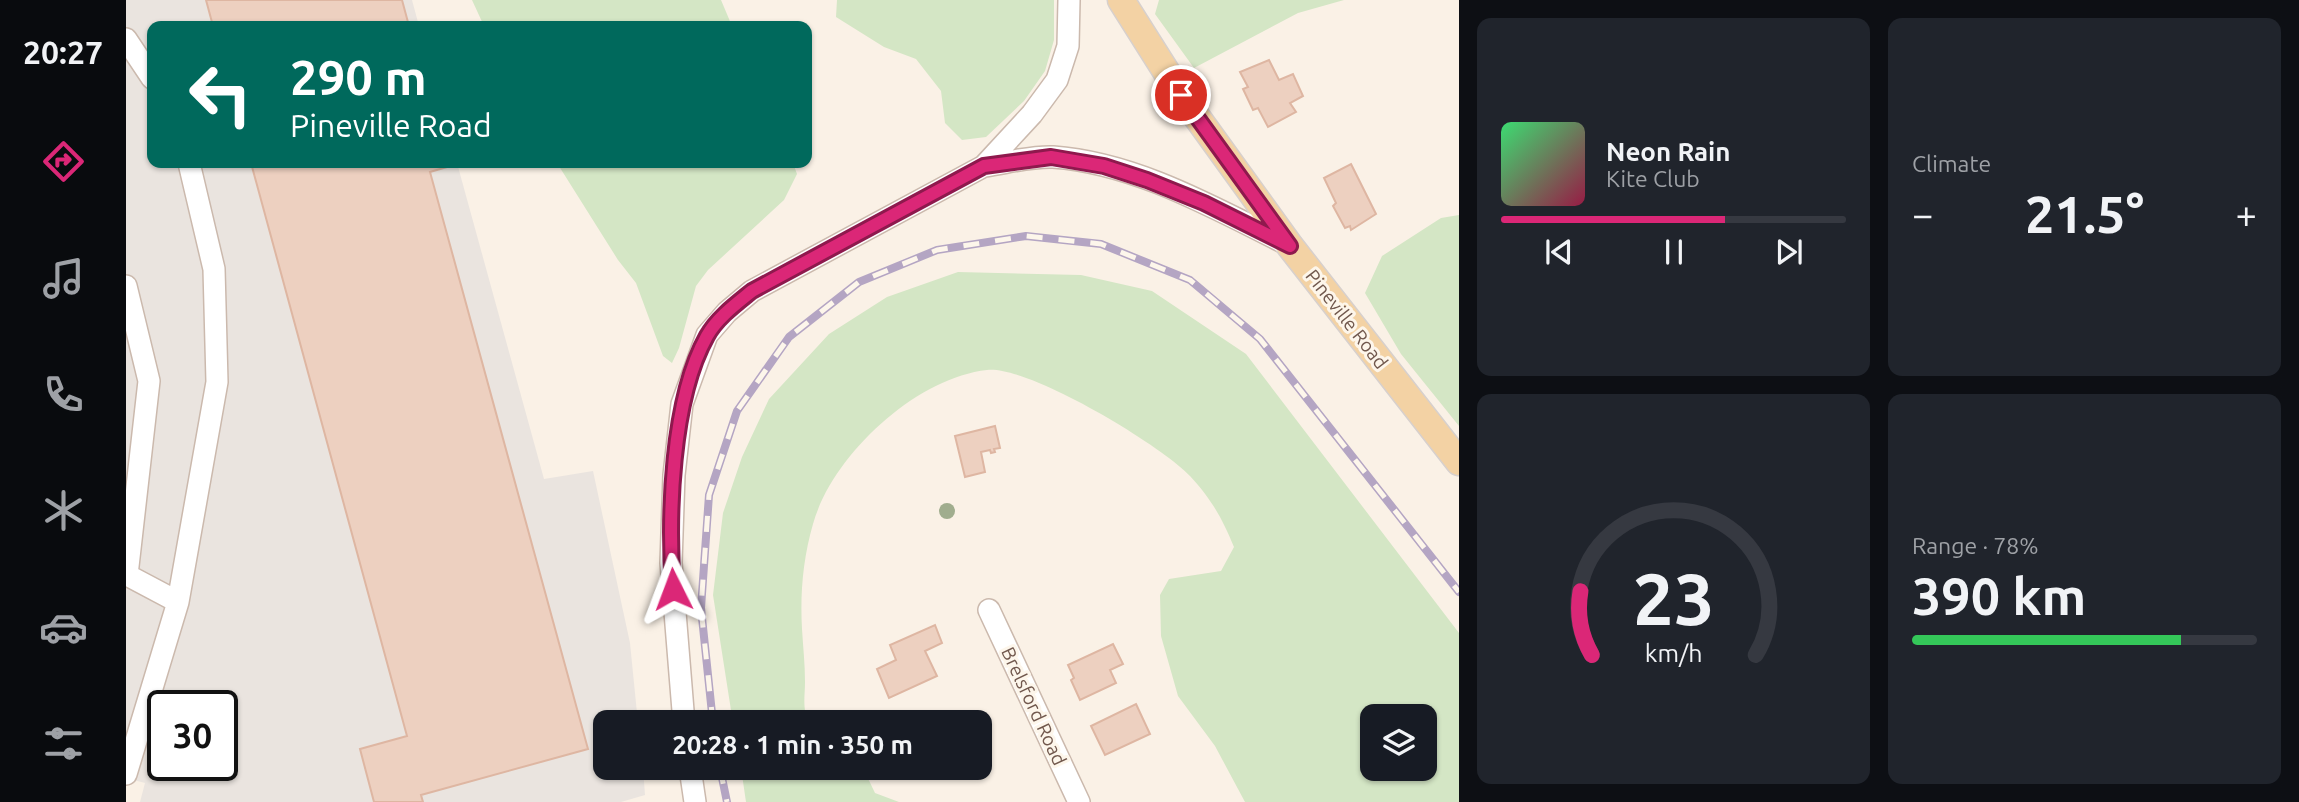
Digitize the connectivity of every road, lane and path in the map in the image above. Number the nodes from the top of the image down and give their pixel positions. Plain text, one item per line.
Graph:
1 (1069, 0) edge
2 (1121, 0) edge
3 (126, 39) edge
4 (147, 70) edge
5 (984, 166) junction
6 (190, 168) edge
7 (1290, 246) junction
8 (126, 286) edge
9 (1459, 462) edge
10 (178, 602) junction
11 (989, 610) dead end
12 (683, 710) edge
13 (126, 774) edge
14 (692, 780) edge
15 (695, 802) edge
16 (1079, 802) edge

1 - 5 street
2 - 7 main road, Pineville Road
3 - 4 street
5 - 7 street
5 - 12 street
6 - 10 street
7 - 9 main road, Pineville Road
8 - 10 street
10 - 13 street
11 - 16 street, Brelsford Road
14 - 15 street

